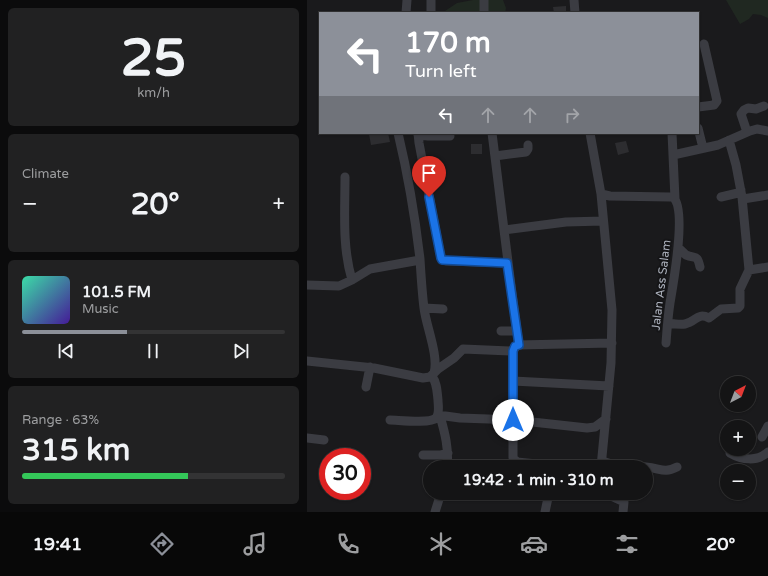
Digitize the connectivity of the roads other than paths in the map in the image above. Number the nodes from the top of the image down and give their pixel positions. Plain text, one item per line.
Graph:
1 (407, 0) edge
2 (431, 0) edge
3 (484, 0) edge
4 (574, 0) edge
5 (406, 12) edge
6 (431, 12) edge
7 (484, 12) edge
8 (575, 12) edge
9 (704, 44) dead end
10 (764, 106) dead end
11 (699, 107) edge
12 (768, 131) edge
13 (699, 132) edge
14 (747, 132) junction
15 (398, 134) edge
16 (418, 134) edge
17 (492, 134) edge
18 (590, 134) edge
19 (671, 134) edge
20 (450, 136) dead end
21 (729, 140) junction
22 (528, 145) dead end
23 (703, 148) junction
24 (673, 155) junction
25 (495, 156) junction
26 (345, 177) dead end
27 (741, 190) junction
28 (601, 194) junction
29 (768, 195) edge
30 (721, 197) dead end
31 (675, 199) junction
32 (743, 199) junction
33 (603, 221) junction
34 (504, 230) junction
35 (679, 248) junction
36 (420, 260) junction
37 (507, 263) junction
38 (700, 267) dead end
39 (768, 267) edge
40 (749, 270) junction
41 (352, 280) junction
42 (307, 285) edge
43 (424, 308) junction
44 (443, 310) dead end
45 (668, 323) junction
46 (501, 331) dead end
47 (517, 331) junction
48 (612, 343) junction
49 (666, 343) dead end
50 (516, 348) junction
51 (307, 361) edge
52 (370, 367) junction
53 (433, 374) junction
54 (513, 380) junction
55 (609, 386) junction
56 (366, 387) dead end
57 (439, 415) junction
58 (606, 419) junction
59 (390, 420) dead end
60 (513, 420) junction
61 (768, 426) edge
62 (762, 437) dead end
63 (307, 438) edge
64 (324, 440) dead end
65 (768, 452) edge
66 (448, 453) junction
67 (423, 455) dead end
68 (736, 456) edge
69 (448, 460) edge
70 (514, 460) edge
71 (601, 460) edge
72 (677, 467) dead end
73 (653, 469) edge
74 (439, 500) edge
75 (548, 500) edge
76 (620, 500) edge
77 (435, 512) edge
78 (545, 512) edge
79 (623, 512) edge

1 - 5 street
2 - 6 street
3 - 7 street
4 - 8 street
9 - 11 street
10 - 14 street
12 - 14 street
13 - 23 street
14 - 21 street
15 - 36 street
16 - 20 street
16 - 37 street
17 - 25 street
18 - 28 street
19 - 24 street, Jalan Ass Salam
21 - 23 street
21 - 27 street
22 - 25 street
23 - 24 street
24 - 31 street, Jalan Ass Salam
25 - 34 street
26 - 41 street
27 - 30 street
27 - 32 street
28 - 31 street
28 - 33 street
29 - 32 street
31 - 35 street, Jalan Ass Salam
32 - 40 street
33 - 34 street
33 - 48 street
34 - 37 street
35 - 38 street
35 - 45 street, Jalan Ass Salam
36 - 41 street
36 - 43 street
37 - 47 street
39 - 40 street
40 - 45 street
41 - 42 street
43 - 44 street
43 - 53 street
45 - 49 street, Jalan Ass Salam
46 - 47 street
47 - 50 street
48 - 50 street
48 - 55 street
50 - 53 street
50 - 54 street
51 - 52 street
52 - 53 street
52 - 56 street
53 - 57 street
54 - 55 street
54 - 60 street
55 - 58 street
57 - 59 street
57 - 60 street
57 - 66 street
58 - 60 street
58 - 71 street
60 - 70 street
61 - 62 street
63 - 64 street
65 - 68 street
66 - 67 street
66 - 69 street
72 - 73 street
74 - 77 street
75 - 78 street
76 - 79 street

